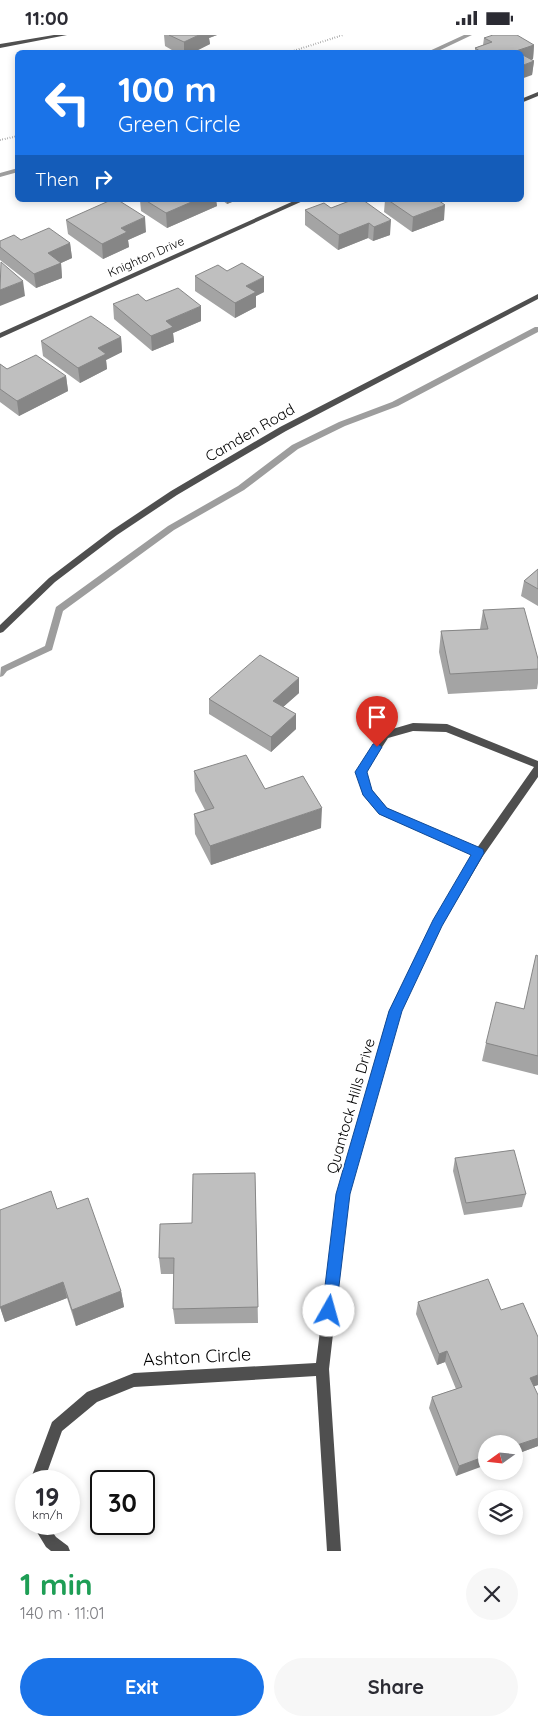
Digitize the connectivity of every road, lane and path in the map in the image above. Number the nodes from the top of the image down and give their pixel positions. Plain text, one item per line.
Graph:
1 (64, 35) edge
2 (343, 35) edge
3 (0, 45) edge
4 (296, 50) edge
5 (538, 94) edge
6 (524, 100) edge
7 (15, 137) edge
8 (0, 140) edge
9 (298, 202) edge
10 (538, 296) edge
11 (0, 335) edge
12 (0, 630) edge
13 (538, 765) edge
14 (538, 769) edge
15 (478, 853) junction
16 (322, 1369) junction
17 (41, 1470) edge
18 (46, 1535) edge
19 (63, 1551) edge
20 (334, 1551) edge

1 - 3 street
2 - 4 path
5 - 6 street
7 - 8 path
9 - 11 street, Knighton Drive
10 - 12 street, Camden Road
13 - 15 street
14 - 15 street, Quantock Hills Drive
15 - 16 street, Quantock Hills Drive
16 - 17 street, Ashton Circle
16 - 20 street, Quantock Hills Drive
18 - 19 street

